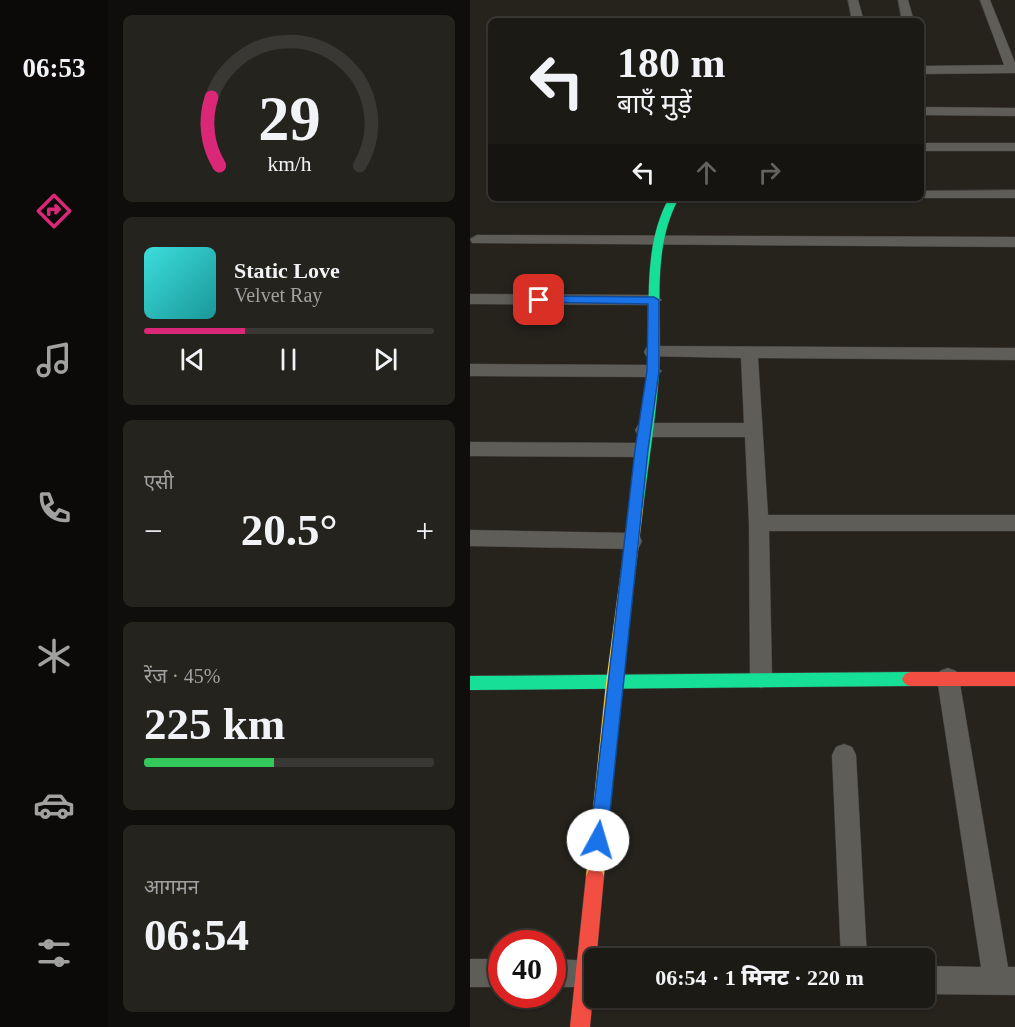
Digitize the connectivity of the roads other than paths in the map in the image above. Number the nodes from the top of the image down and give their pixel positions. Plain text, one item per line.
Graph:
1 (853, 0) edge
2 (903, 0) edge
3 (985, 0) edge
4 (857, 18) edge
5 (907, 18) edge
6 (1013, 69) edge
7 (924, 70) edge
8 (924, 111) edge
9 (1016, 112) edge
10 (924, 147) edge
11 (1016, 147) edge
12 (1016, 194) edge
13 (924, 195) edge
14 (671, 201) edge
15 (478, 240) dead end
16 (660, 242) junction
17 (1016, 242) edge
18 (470, 299) edge
19 (654, 300) junction
20 (652, 352) junction
21 (749, 353) junction
22 (1016, 354) edge
23 (470, 370) edge
24 (653, 371) junction
25 (644, 430) junction
26 (754, 430) junction
27 (470, 449) edge
28 (641, 450) junction
29 (759, 523) junction
30 (1016, 523) edge
31 (470, 538) edge
32 (632, 541) junction
33 (761, 678) junction
34 (948, 678) junction
35 (1016, 679) edge
36 (470, 683) edge
37 (614, 683) junction
38 (844, 755) dead end
39 (592, 948) edge
40 (854, 948) edge
41 (470, 973) edge
42 (488, 973) edge
43 (566, 973) edge
44 (584, 974) edge
45 (935, 980) edge
46 (1006, 981) edge
47 (584, 1006) edge
48 (580, 1027) edge

1 - 4 street
2 - 5 street
3 - 6 street
6 - 7 street
8 - 9 street
10 - 11 street
12 - 13 street
14 - 16 street
15 - 16 street
16 - 17 street
16 - 19 street
18 - 19 street
19 - 20 street
20 - 21 street
20 - 24 street
21 - 22 street
21 - 26 street
23 - 24 street
24 - 25 street
25 - 26 street
25 - 28 street
26 - 29 street
27 - 28 street
28 - 32 street
29 - 30 street
29 - 33 street
31 - 32 street
32 - 37 street
33 - 34 street
33 - 37 street
34 - 35 street
34 - 46 street
36 - 37 street
37 - 39 street
38 - 40 street
41 - 42 street
43 - 44 street
45 - 46 street
47 - 48 street

